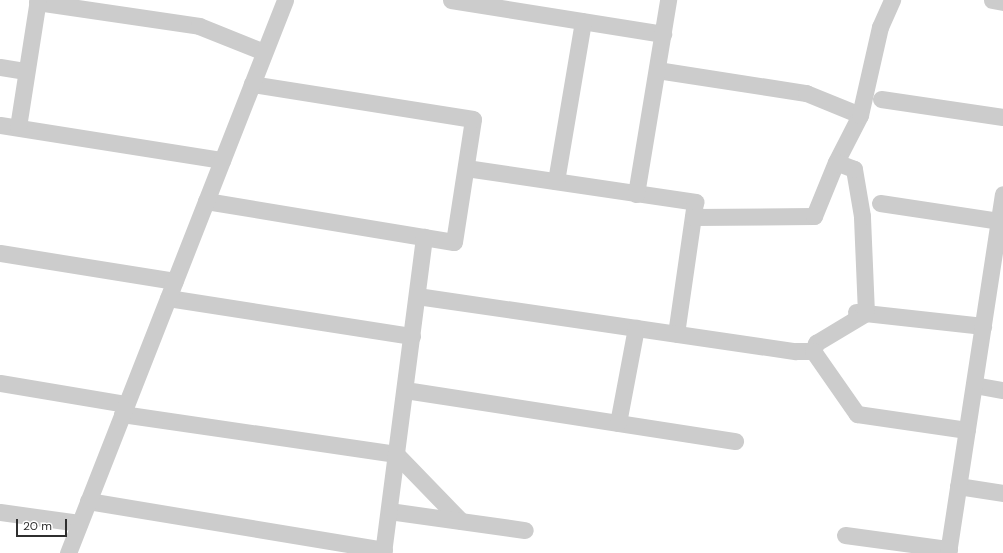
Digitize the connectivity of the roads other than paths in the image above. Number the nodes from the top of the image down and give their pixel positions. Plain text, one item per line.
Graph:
1 (285, 0) edge
2 (451, 0) edge
3 (668, 0) edge
4 (892, 0) edge
5 (992, 0) edge
6 (37, 1) edge
7 (1003, 2) edge
8 (583, 21) junction
9 (663, 34) junction
10 (264, 52) junction
11 (0, 67) edge
12 (657, 70) junction
13 (26, 71) junction
14 (252, 84) junction
15 (881, 99) dead end
16 (860, 115) junction
17 (1003, 117) edge
18 (0, 125) edge
19 (18, 127) junction
20 (222, 160) junction
21 (836, 162) junction
22 (466, 168) junction
23 (556, 181) junction
24 (636, 194) junction
25 (1003, 194) edge
26 (206, 201) junction
27 (880, 203) dead end
28 (693, 217) junction
29 (999, 221) junction
30 (424, 237) junction
31 (0, 253) edge
32 (998, 267) edge
33 (175, 281) junction
34 (417, 296) junction
35 (168, 298) junction
36 (859, 312) junction
37 (983, 326) junction
38 (636, 328) junction
39 (676, 334) junction
40 (412, 336) junction
41 (813, 351) junction
42 (0, 383) edge
43 (974, 385) junction
44 (405, 390) junction
45 (1003, 390) edge
46 (124, 409) junction
47 (618, 423) junction
48 (967, 430) junction
49 (735, 441) dead end
50 (396, 454) junction
51 (958, 486) junction
52 (1003, 493) edge
53 (88, 501) junction
54 (389, 511) junction
55 (0, 512) edge
56 (461, 521) junction
57 (80, 523) junction
58 (525, 530) dead end
59 (845, 535) dead end
60 (384, 551) edge
61 (948, 551) edge
62 (68, 553) edge

1 - 10 street
2 - 8 street
3 - 9 street
4 - 16 street
5 - 7 street
6 - 10 street
6 - 13 street
8 - 9 street
8 - 23 street
9 - 12 street
10 - 14 street
11 - 13 street
12 - 16 street
12 - 24 street
13 - 19 street
14 - 20 street
14 - 22 street
15 - 17 street
16 - 21 street
18 - 19 street
19 - 20 street
20 - 26 street
21 - 28 street
21 - 36 street
22 - 23 street
22 - 30 street
23 - 24 street
24 - 28 street
25 - 29 street
26 - 30 street
26 - 33 street
27 - 29 street
28 - 39 street
29 - 32 street
30 - 34 street
31 - 33 street
32 - 37 street
33 - 35 street
34 - 38 street
34 - 40 street
35 - 40 street
35 - 46 street
36 - 37 street
36 - 41 street
37 - 43 street
38 - 39 street
38 - 47 street
39 - 41 street
40 - 44 street
41 - 48 street
42 - 46 street
43 - 45 street
43 - 48 street
44 - 47 street
44 - 50 street
46 - 50 street
46 - 53 street
47 - 49 street
48 - 51 street
50 - 54 street
50 - 56 street
51 - 52 street
51 - 61 street
53 - 57 street
53 - 60 street
54 - 56 street
54 - 60 street
55 - 57 street
56 - 58 street
57 - 62 street
59 - 61 street

